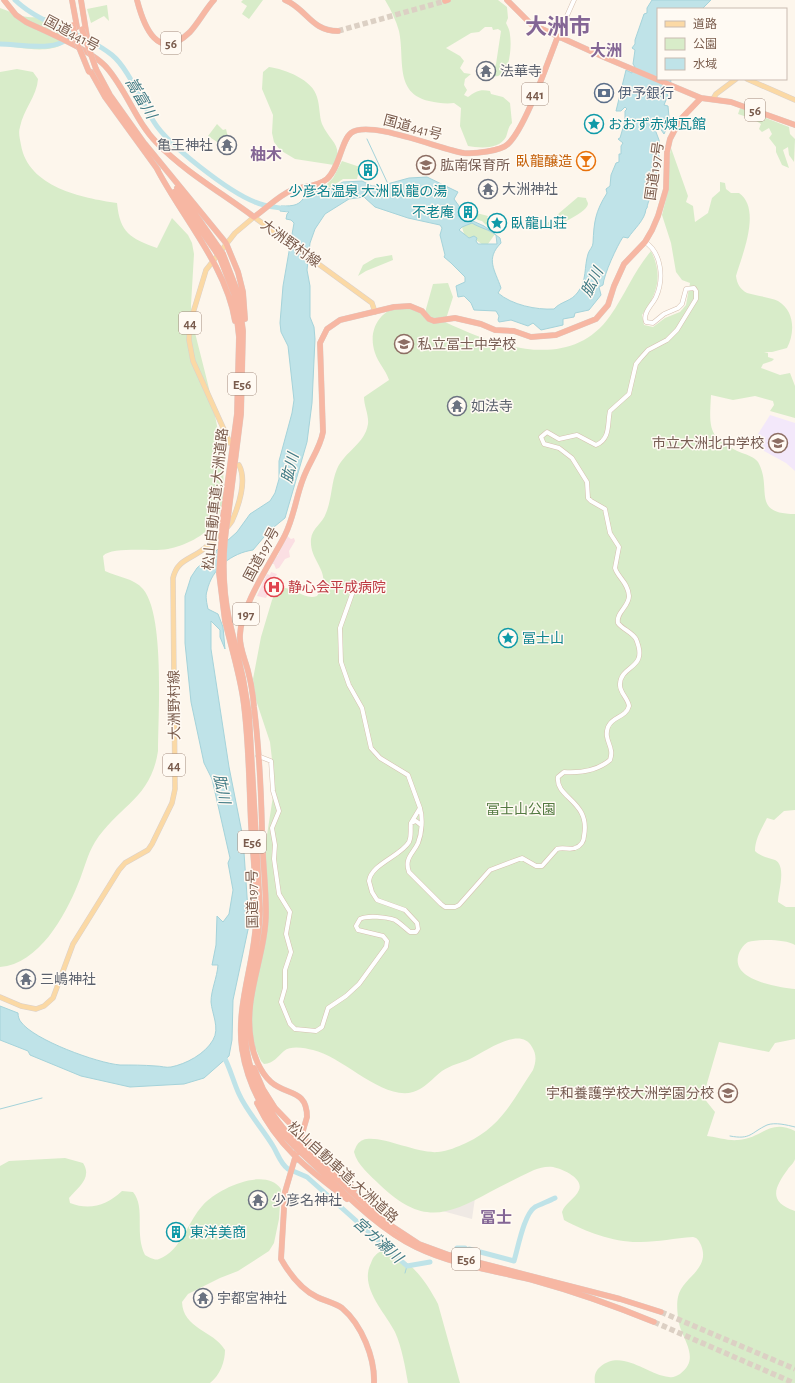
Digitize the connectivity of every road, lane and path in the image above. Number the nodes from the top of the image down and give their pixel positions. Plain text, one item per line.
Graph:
1 (4, 0) edge
2 (69, 0) edge
3 (72, 0) edge
4 (77, 0) edge
5 (81, 0) edge
6 (137, 0) edge
7 (214, 0) edge
8 (285, 0) edge
9 (507, 0) edge
10 (574, 0) edge
11 (79, 28) junction
12 (338, 31) tunnel mouth
13 (558, 36) junction
14 (92, 71) junction
15 (657, 79) edge
16 (660, 80) edge
17 (735, 80) edge
18 (749, 80) edge
19 (701, 98) junction
20 (713, 99) junction
21 (795, 100) edge
22 (795, 125) edge
23 (145, 144) junction
24 (156, 167) junction
25 (254, 217) junction
26 (645, 242) junction
27 (226, 243) junction
28 (219, 253) junction
29 (212, 262) junction
30 (375, 312) junction
31 (240, 368) junction
32 (230, 443) dead end
33 (239, 465) dead end
34 (356, 583) dead end
35 (227, 620) junction
36 (258, 756) junction
37 (420, 808) junction
38 (411, 823) junction
39 (421, 825) junction
40 (0, 997) edge
41 (246, 1043) junction
42 (245, 1063) junction
43 (302, 1135) junction
44 (295, 1144) junction
45 (300, 1149) junction
46 (295, 1158) junction
47 (391, 1232) junction
48 (404, 1236) junction
49 (661, 1312) tunnel mouth
50 (654, 1322) tunnel mouth
51 (374, 1383) edge

1 - 25 highway, 国道441号
2 - 11 highway
3 - 11 highway, 松山自動車道;大洲道路 / E56
4 - 11 highway, 松山自動車道;大洲道路 / E56
5 - 11 highway
6 - 7 highway, 56
8 - 12 highway
9 - 13 highway, 56
10 - 13 street
11 - 14 highway, 松山自動車道;大洲道路 / E56, bridge
11 - 14 highway, bridge
13 - 15 highway, 56
13 - 25 highway, 国道441号 / 441
14 - 23 highway, 松山自動車道;大洲道路 / E56
14 - 24 highway, 松山自動車道;大洲道路 / E56
16 - 19 highway, 56
17 - 20 main road
18 - 21 main road
19 - 20 highway, 56
19 - 26 highway, 国道197号 / 197
20 - 22 highway, 56
23 - 27 highway
23 - 28 highway, 松山自動車道;大洲道路 / E56
24 - 28 highway, 松山自動車道;大洲道路 / E56
24 - 29 highway
25 - 27 main road, 大洲野村線 / 44
25 - 30 main road, 大洲野村線
26 - 30 highway, 国道197号 / 197
26 - 39 street
27 - 29 main road, 大洲野村線 / 44
27 - 31 highway
28 - 31 highway, 松山自動車道;大洲道路 / E56
29 - 31 highway
29 - 32 main road, 大洲野村線 / 44
30 - 36 highway, 国道197号 / 197
31 - 35 highway, 松山自動車道;大洲道路 / E56, bridge
33 - 40 main road, 大洲野村線 / 44
34 - 37 street
35 - 41 highway, 松山自動車道;大洲道路 / E56
35 - 42 highway, 松山自動車道;大洲道路 / E56
36 - 38 street
36 - 43 highway, 国道197号 / 197
37 - 38 street
37 - 39 street
38 - 39 street
41 - 43 highway
41 - 44 highway, 松山自動車道;大洲道路 / E56
42 - 44 highway, 松山自動車道;大洲道路 / E56
42 - 46 highway
43 - 46 highway, 国道197号 / 197
43 - 48 highway
44 - 45 highway, 松山自動車道;大洲道路 / E56, bridge
45 - 47 highway, 松山自動車道;大洲道路 / E56
45 - 48 highway, 松山自動車道;大洲道路 / E56
46 - 47 highway
46 - 51 highway, 国道197号 / 197
47 - 50 highway, 松山自動車道;大洲道路 / E56
48 - 49 highway, 松山自動車道;大洲道路 / E56

